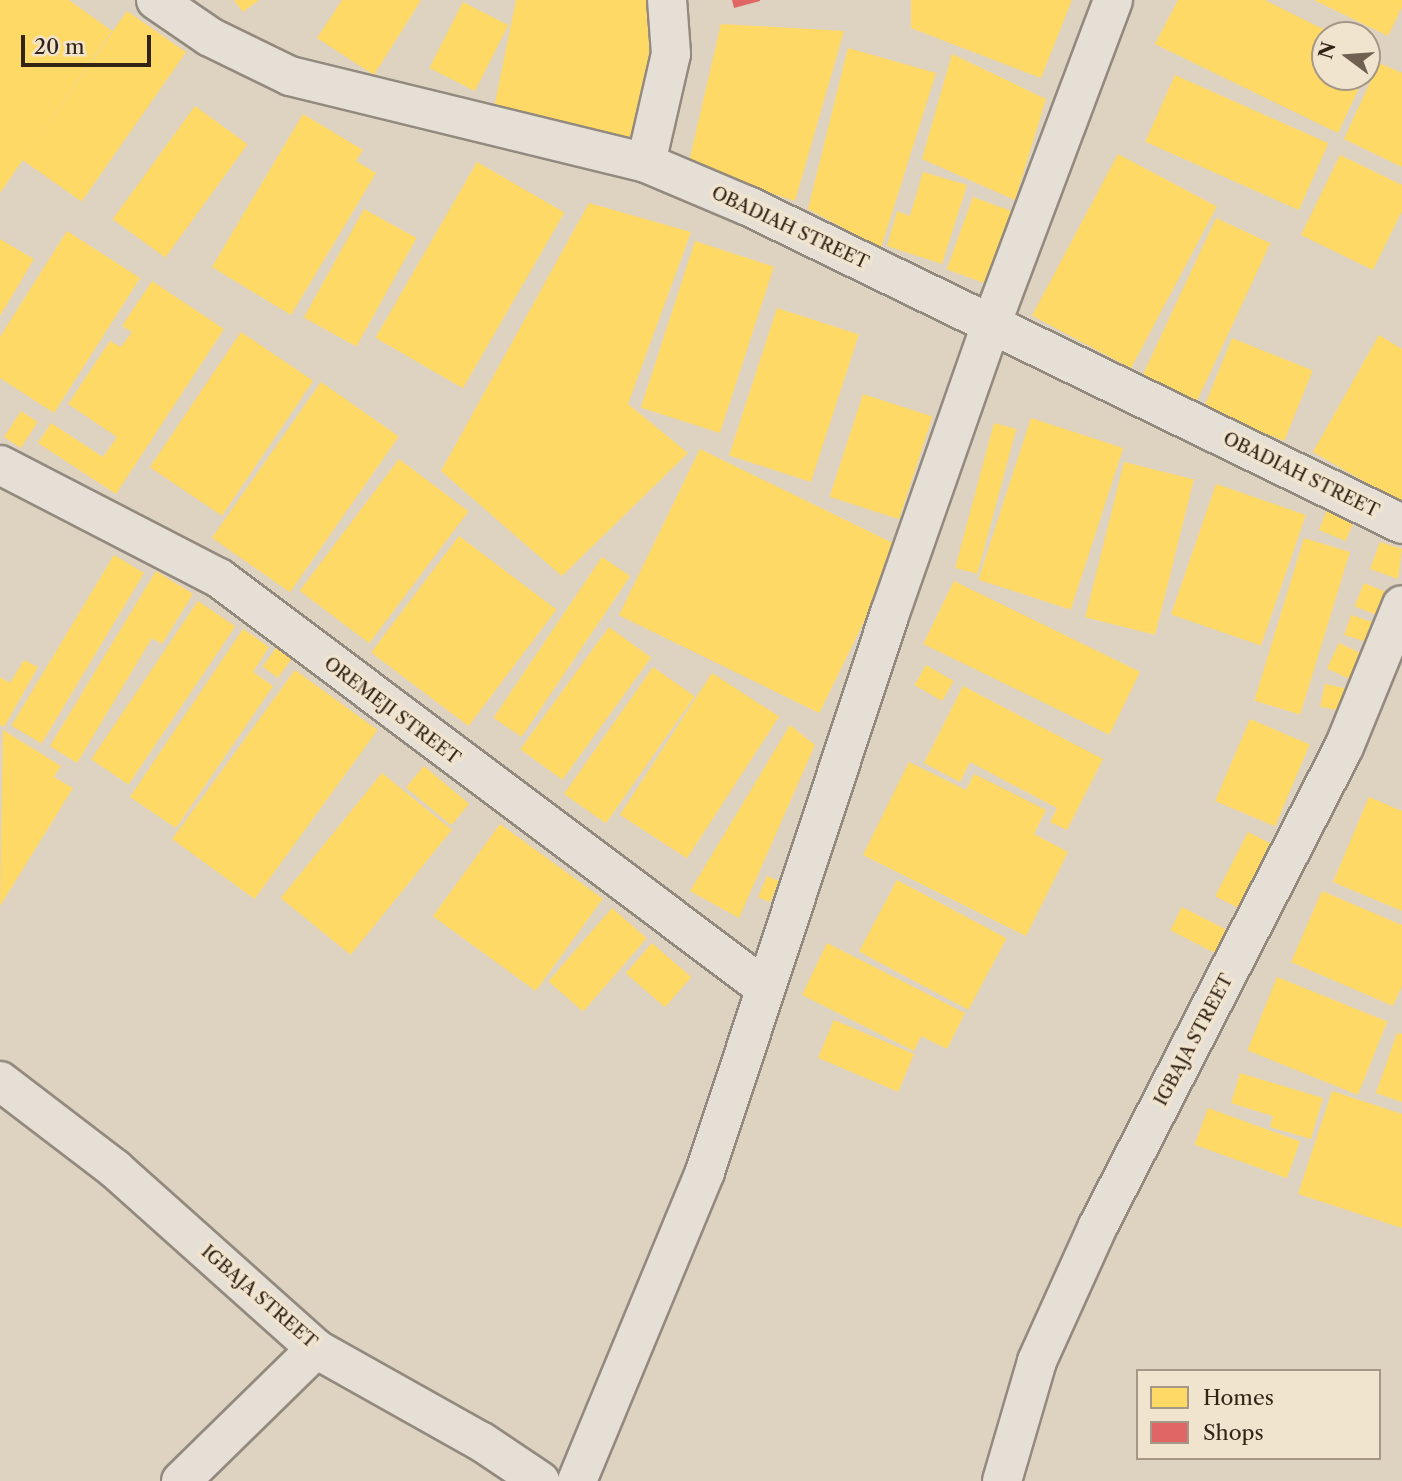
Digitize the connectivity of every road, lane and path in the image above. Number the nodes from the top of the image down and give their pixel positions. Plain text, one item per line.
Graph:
1 (156, 0) edge
2 (667, 0) edge
3 (1113, 0) edge
4 (646, 163) junction
5 (991, 325) junction
6 (0, 465) edge
7 (1402, 524) edge
8 (1402, 606) edge
9 (765, 988) junction
10 (0, 1081) edge
11 (316, 1349) junction
12 (181, 1481) edge
13 (540, 1481) edge
14 (577, 1481) edge
15 (1002, 1481) edge

1 - 4 street, OBADIAH STREET
2 - 4 street
3 - 5 street
4 - 5 street, OBADIAH STREET
5 - 7 street, OBADIAH STREET
5 - 9 street
6 - 9 street, OREMEJI STREET
8 - 15 street, IGBAJA STREET
9 - 14 street
10 - 11 street, IGBAJA STREET
11 - 12 street
11 - 13 street, IGBAJA STREET

